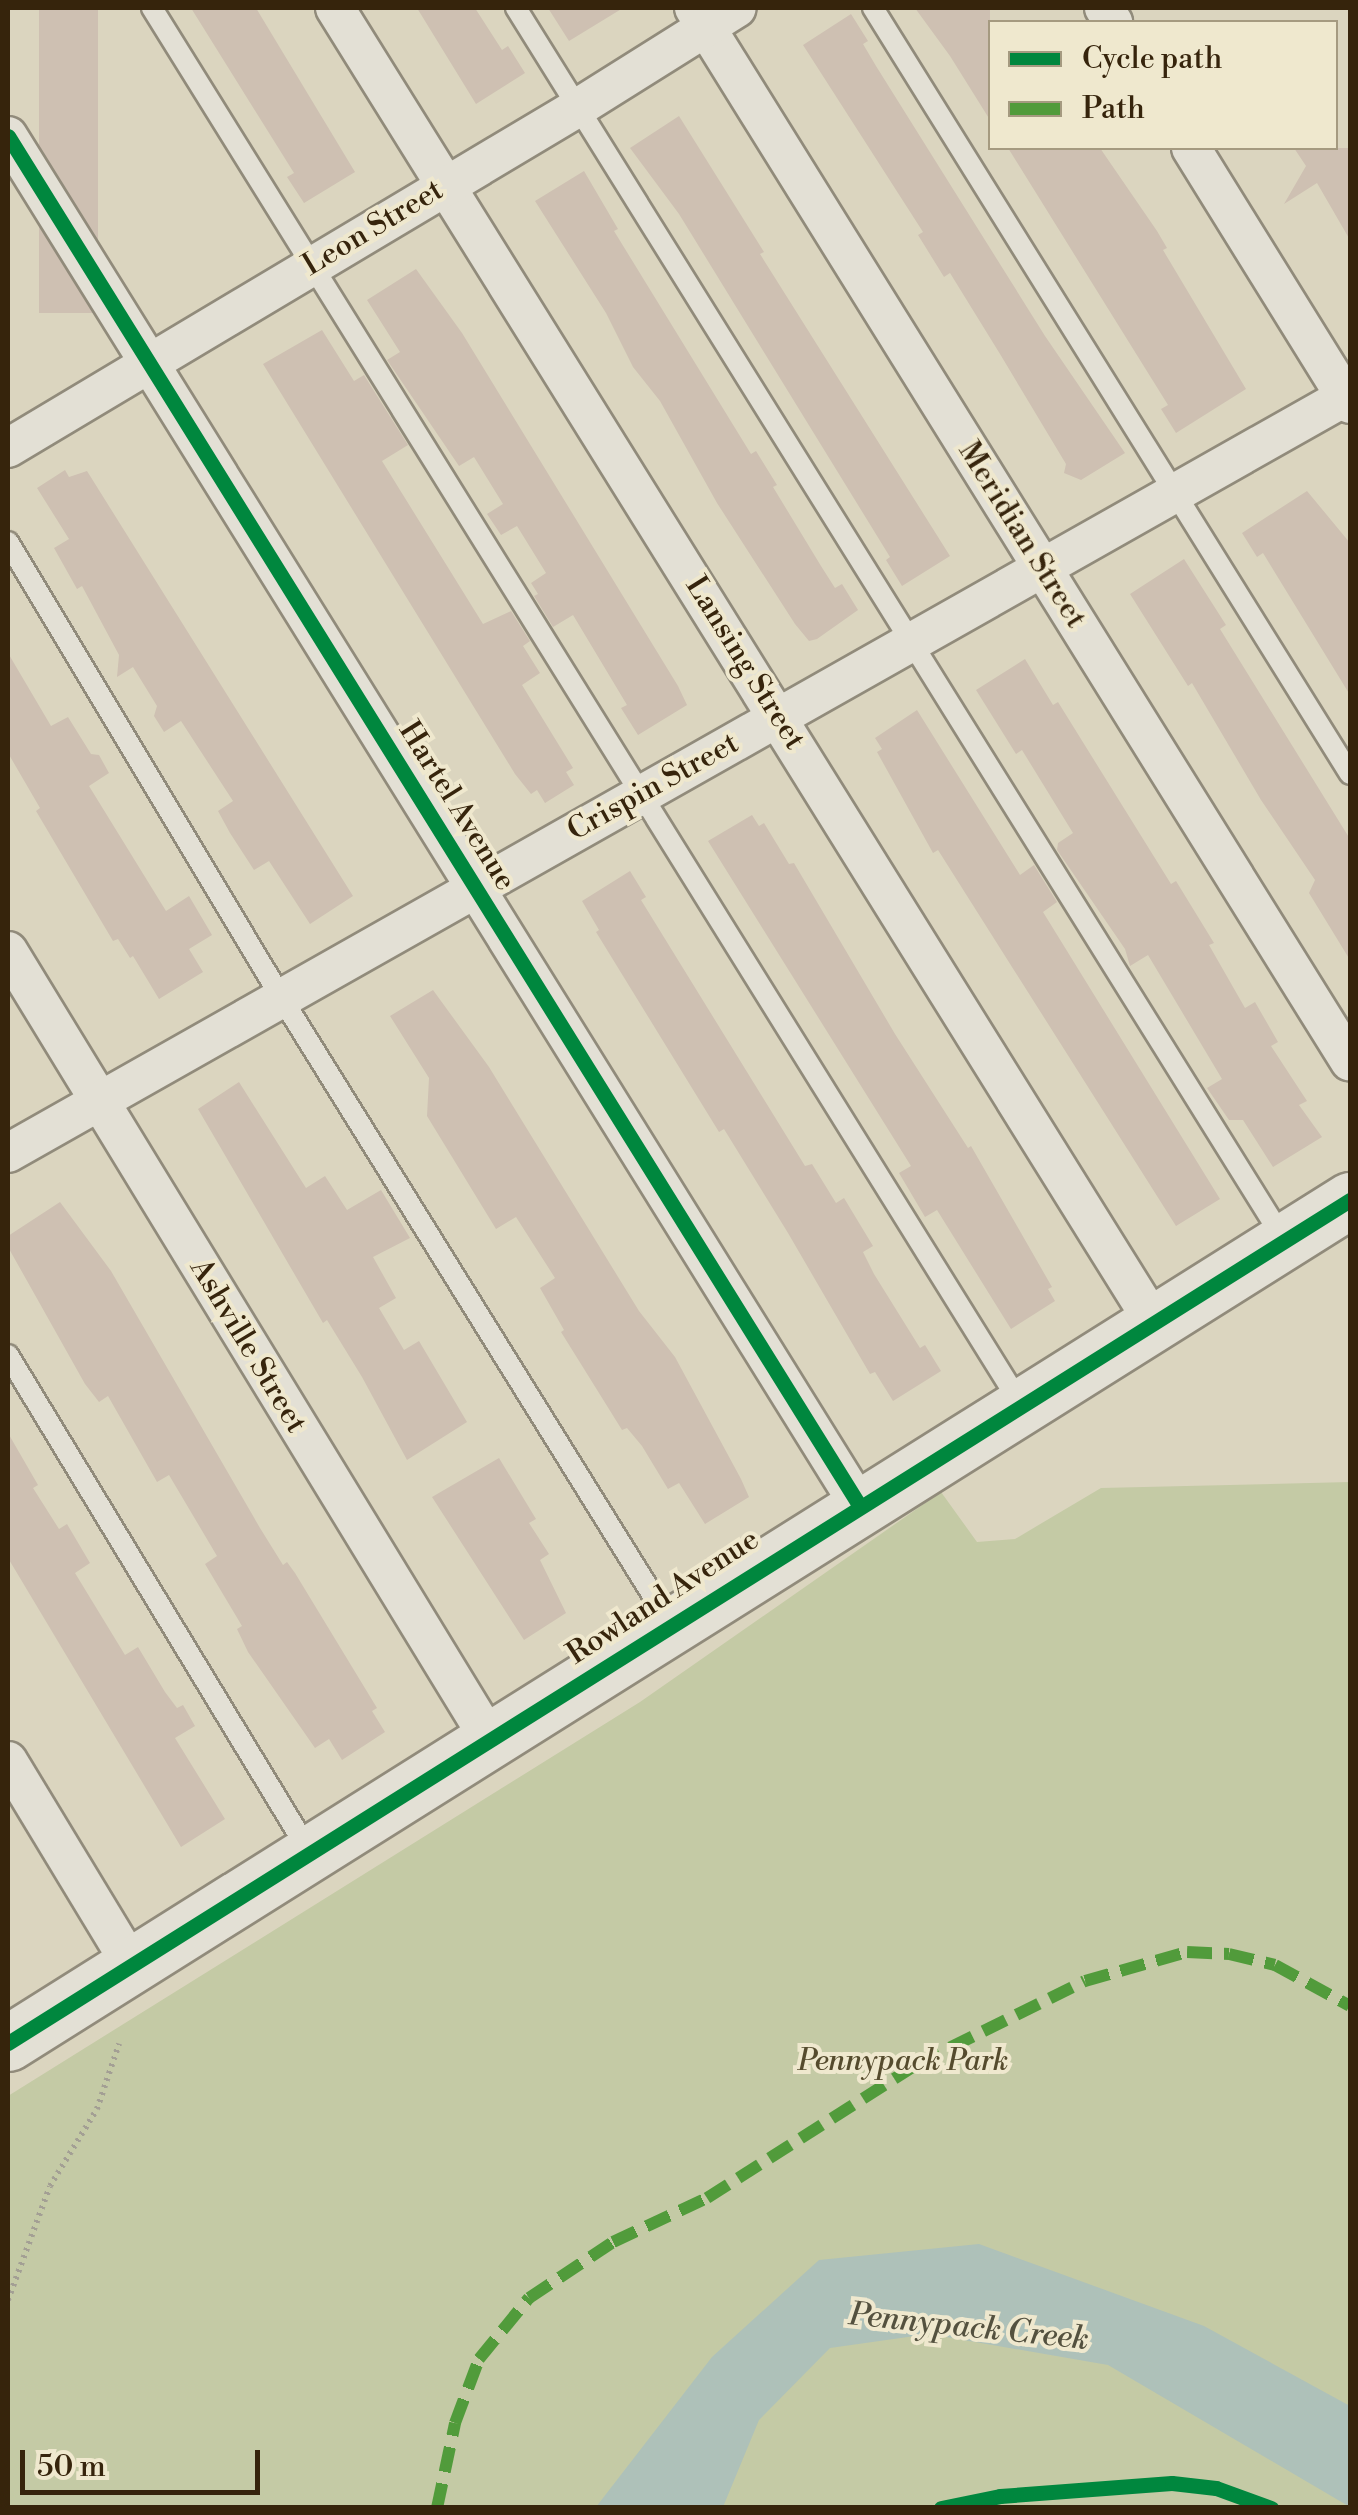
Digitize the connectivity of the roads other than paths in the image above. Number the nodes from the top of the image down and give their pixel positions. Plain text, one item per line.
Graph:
1 (152, 8) edge
2 (336, 8) edge
3 (516, 8) edge
4 (873, 8) edge
5 (712, 14) edge
6 (580, 107) junction
7 (8, 136) edge
8 (1192, 150) edge
9 (444, 184) junction
10 (312, 265) junction
11 (148, 363) junction
12 (1349, 398) edge
13 (8, 448) edge
14 (1174, 493) junction
15 (8, 542) edge
16 (1044, 570) junction
17 (909, 644) junction
18 (779, 716) junction
19 (1350, 774) edge
20 (641, 794) junction
21 (475, 887) junction
22 (8, 951) edge
23 (281, 996) junction
24 (1350, 1062) edge
25 (99, 1101) junction
26 (8, 1152) edge
27 (1350, 1200) edge
28 (1286, 1242) junction
29 (1153, 1321) junction
30 (8, 1354) edge
31 (1021, 1404) junction
32 (859, 1504) junction
33 (671, 1624) junction
34 (490, 1740) junction
35 (8, 1762) edge
36 (310, 1854) junction
37 (132, 1966) junction
38 (8, 2043) edge

1 - 10 lane
2 - 9 street, Lansing Street
3 - 6 lane
4 - 14 lane
5 - 6 street, Leon Street
5 - 16 street, Meridian Street
6 - 9 street, Leon Street
6 - 17 lane
7 - 11 street, Hartel Avenue
8 - 12 street
9 - 10 street, Leon Street
9 - 18 street, Lansing Street
10 - 11 street, Leon Street
10 - 20 lane
11 - 13 street, Leon Street
11 - 21 street, Hartel Avenue
12 - 14 street, Crispin Street
14 - 16 street, Crispin Street
14 - 19 lane
15 - 23 lane
16 - 17 street, Crispin Street
16 - 24 street, Meridian Street
17 - 18 street, Crispin Street
17 - 28 lane
18 - 20 street, Crispin Street
18 - 29 street, Lansing Street
20 - 21 street, Crispin Street
20 - 31 lane
21 - 23 street, Crispin Street
21 - 32 street, Hartel Avenue
22 - 25 street, Ashville Street
23 - 25 street, Crispin Street
23 - 33 lane
25 - 26 street, Crispin Street
25 - 34 street, Ashville Street
27 - 28 street, Rowland Avenue
28 - 29 street, Rowland Avenue
29 - 31 street, Rowland Avenue
30 - 36 lane
31 - 32 street, Rowland Avenue
32 - 33 street, Rowland Avenue
33 - 34 street, Rowland Avenue
34 - 36 street, Rowland Avenue
35 - 37 street
36 - 37 street, Rowland Avenue
37 - 38 street, Rowland Avenue

